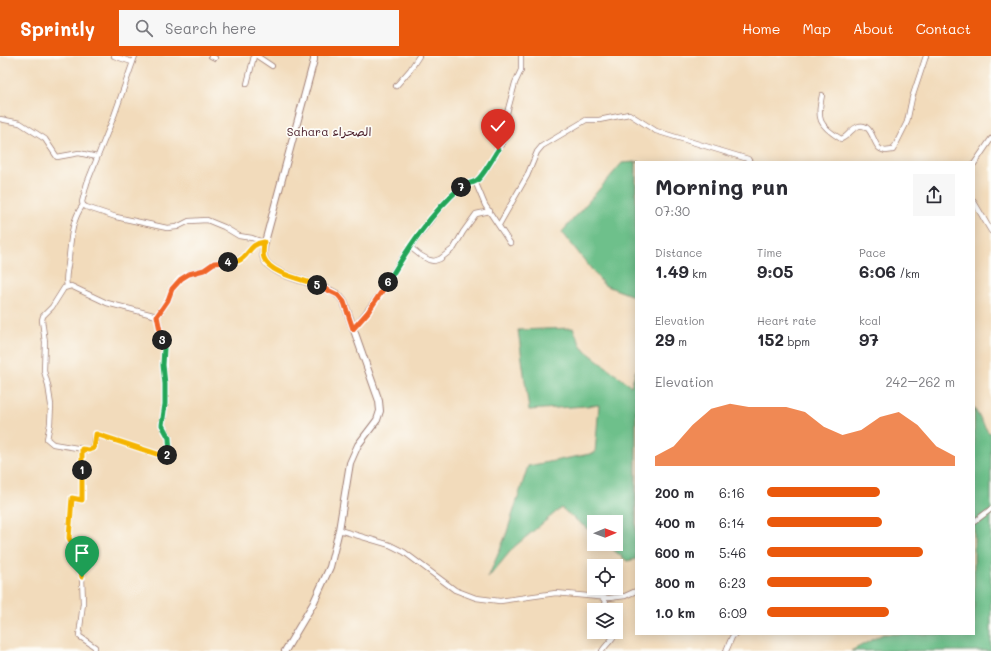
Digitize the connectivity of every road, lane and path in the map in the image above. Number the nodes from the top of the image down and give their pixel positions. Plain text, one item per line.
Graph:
1 (114, 56) edge
2 (135, 56) edge
3 (256, 56) edge
4 (314, 56) edge
5 (419, 56) edge
6 (521, 56) edge
7 (926, 56) edge
8 (132, 62) junction
9 (272, 66) dead end
10 (247, 84) dead end
11 (396, 86) dead end
12 (822, 95) dead end
13 (0, 119) edge
14 (991, 139) edge
15 (97, 157) junction
16 (749, 161) edge
17 (975, 163) edge
18 (475, 182) junction
19 (975, 204) edge
20 (83, 205) junction
21 (490, 211) junction
22 (499, 225) junction
23 (991, 232) edge
24 (264, 242) junction
25 (510, 243) dead end
26 (410, 247) junction
27 (67, 286) junction
28 (157, 316) junction
29 (353, 329) junction
30 (82, 449) junction
31 (991, 509) edge
32 (975, 521) edge
33 (339, 530) junction
34 (635, 591) edge
35 (602, 597) junction
36 (606, 603) edge
37 (734, 635) edge
38 (613, 639) edge
39 (605, 650) edge
40 (95, 651) edge
41 (285, 651) edge
42 (726, 651) edge

1 - 8 street
2 - 8 street
3 - 9 street
3 - 10 street
4 - 24 main road
5 - 11 street
6 - 18 street
7 - 12 street
8 - 15 street
13 - 15 street
14 - 17 street
15 - 20 street
16 - 22 street
18 - 21 street
18 - 26 street
19 - 23 street
20 - 24 street
20 - 27 street
21 - 22 street
21 - 26 street
22 - 25 street
24 - 28 street
24 - 29 main road
26 - 29 street
27 - 28 street
27 - 30 street
28 - 30 street
29 - 33 main road
30 - 40 street
31 - 32 street
33 - 35 street
33 - 41 main road
34 - 35 street
35 - 36 street
37 - 42 street
38 - 39 street

